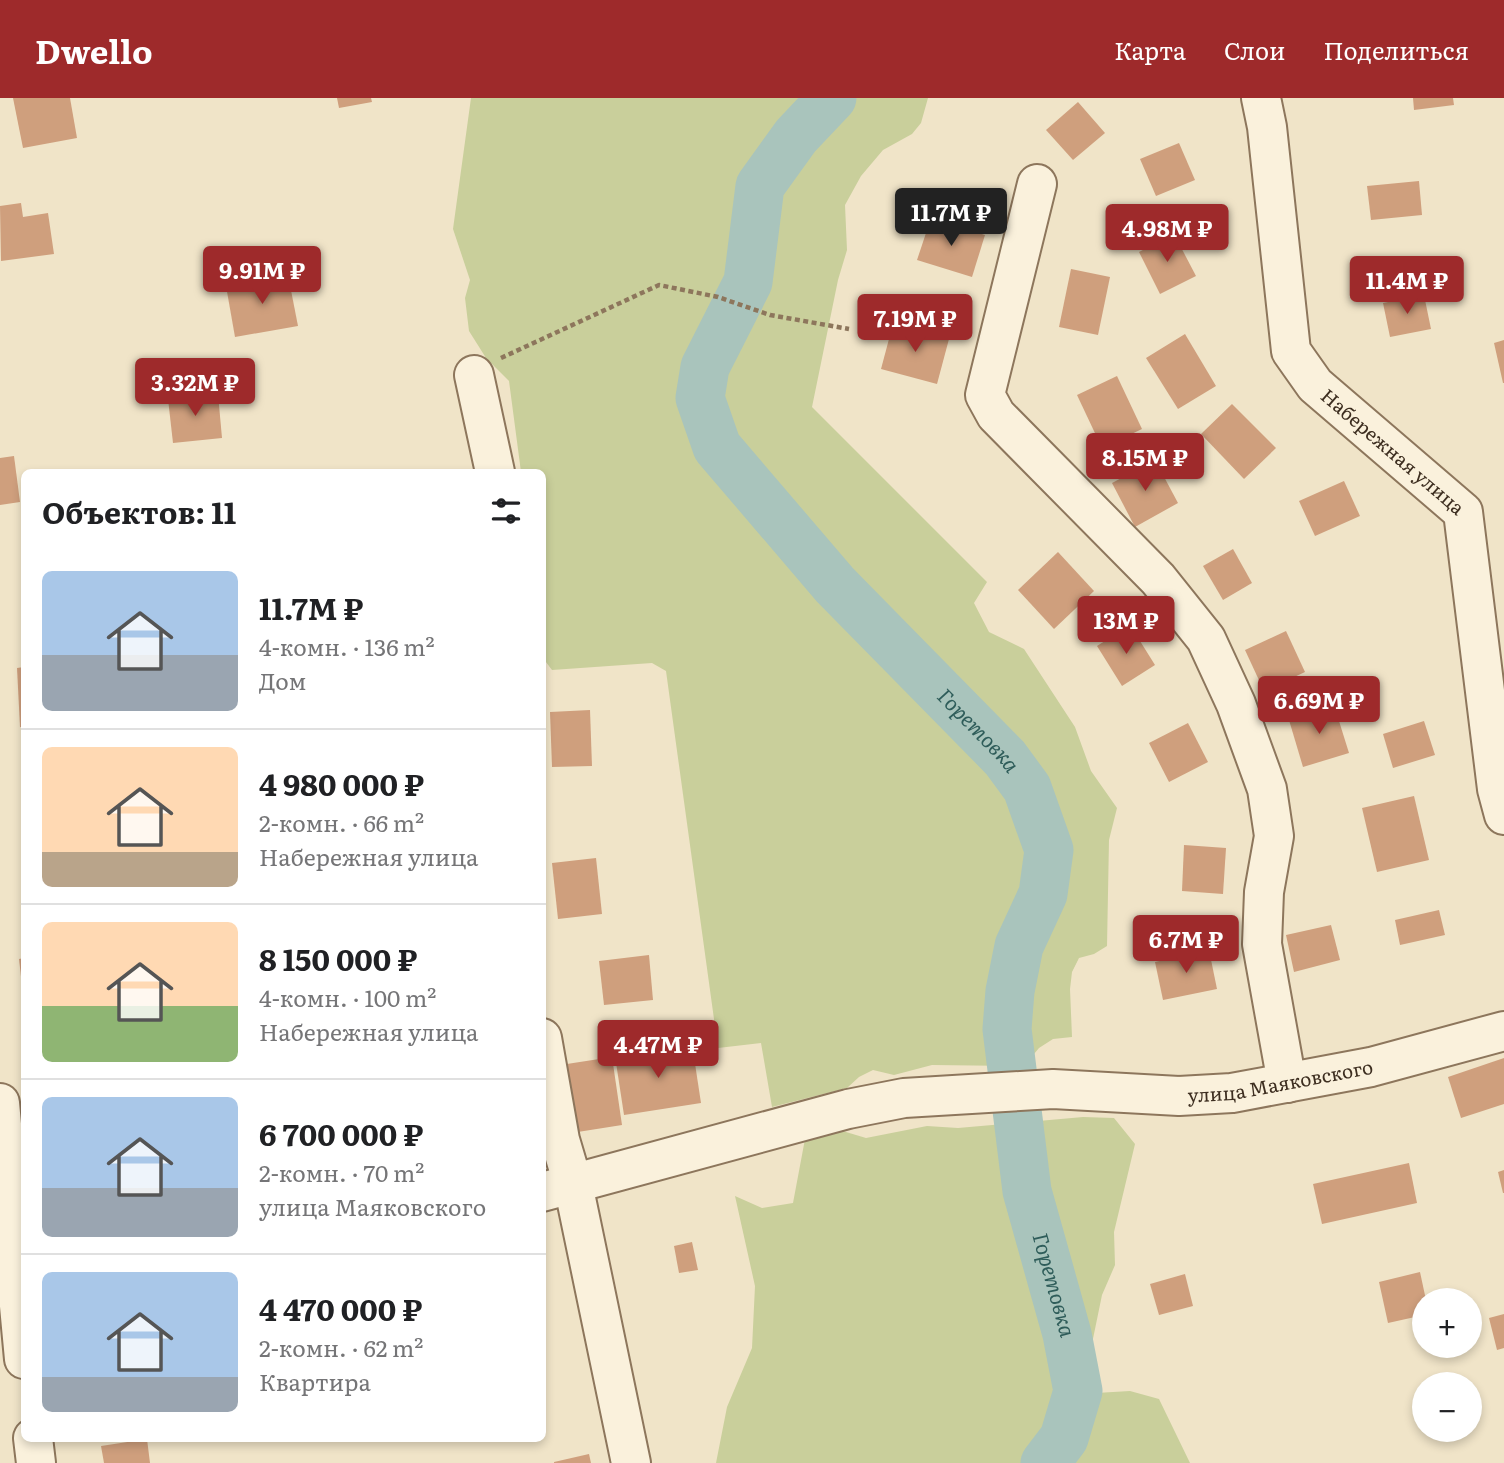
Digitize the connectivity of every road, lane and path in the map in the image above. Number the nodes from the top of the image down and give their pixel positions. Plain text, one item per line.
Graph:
1 (1261, 98) edge
2 (1037, 184) dead end
3 (849, 329) dead end
4 (474, 375) joint
5 (494, 469) edge
6 (1504, 815) edge
7 (1504, 1031) edge
8 (546, 1062) edge
9 (1287, 1083) junction
10 (0, 1103) edge
11 (558, 1188) edge
12 (21, 1301) edge
13 (33, 1442) edge
14 (36, 1463) edge
15 (631, 1463) edge

1 - 6 street, Набережная улица
2 - 9 street
3 - 4 path
4 - 5 street
7 - 9 street, улица Маяковского
8 - 11 street
9 - 11 street, улица Маяковского
10 - 12 street
11 - 15 street
13 - 14 street

